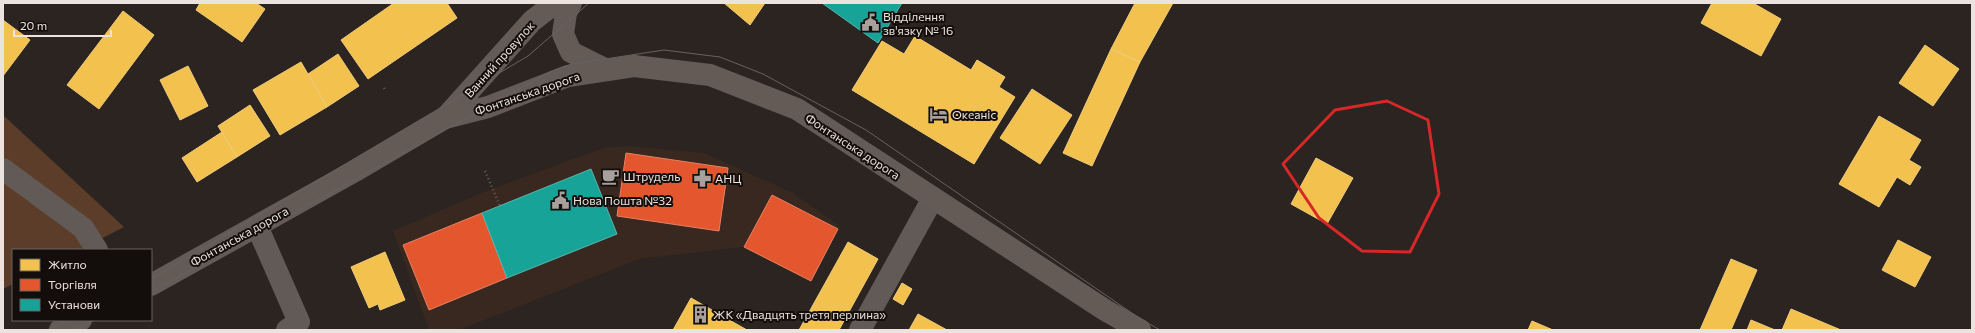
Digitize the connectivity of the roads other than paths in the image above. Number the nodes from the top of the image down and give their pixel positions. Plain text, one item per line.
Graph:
1 (555, 3) edge
2 (571, 3) edge
3 (607, 70) junction
4 (445, 118) junction
5 (3, 169) edge
6 (933, 198) junction
7 (256, 226) junction
8 (96, 249) edge
9 (152, 284) edge
10 (79, 321) edge
11 (60, 330) edge
12 (288, 330) edge
13 (860, 330) edge
14 (1140, 330) edge

1 - 4 main road, Ванний провулок
2 - 3 main road
3 - 4 main road, Фонтанська дорога
3 - 6 main road, Фонтанська дорога
4 - 7 main road, Фонтанська дорога
5 - 8 lane
6 - 13 lane
6 - 14 main road, Фонтанська дорога
7 - 9 main road, Фонтанська дорога
7 - 12 lane
10 - 11 main road

